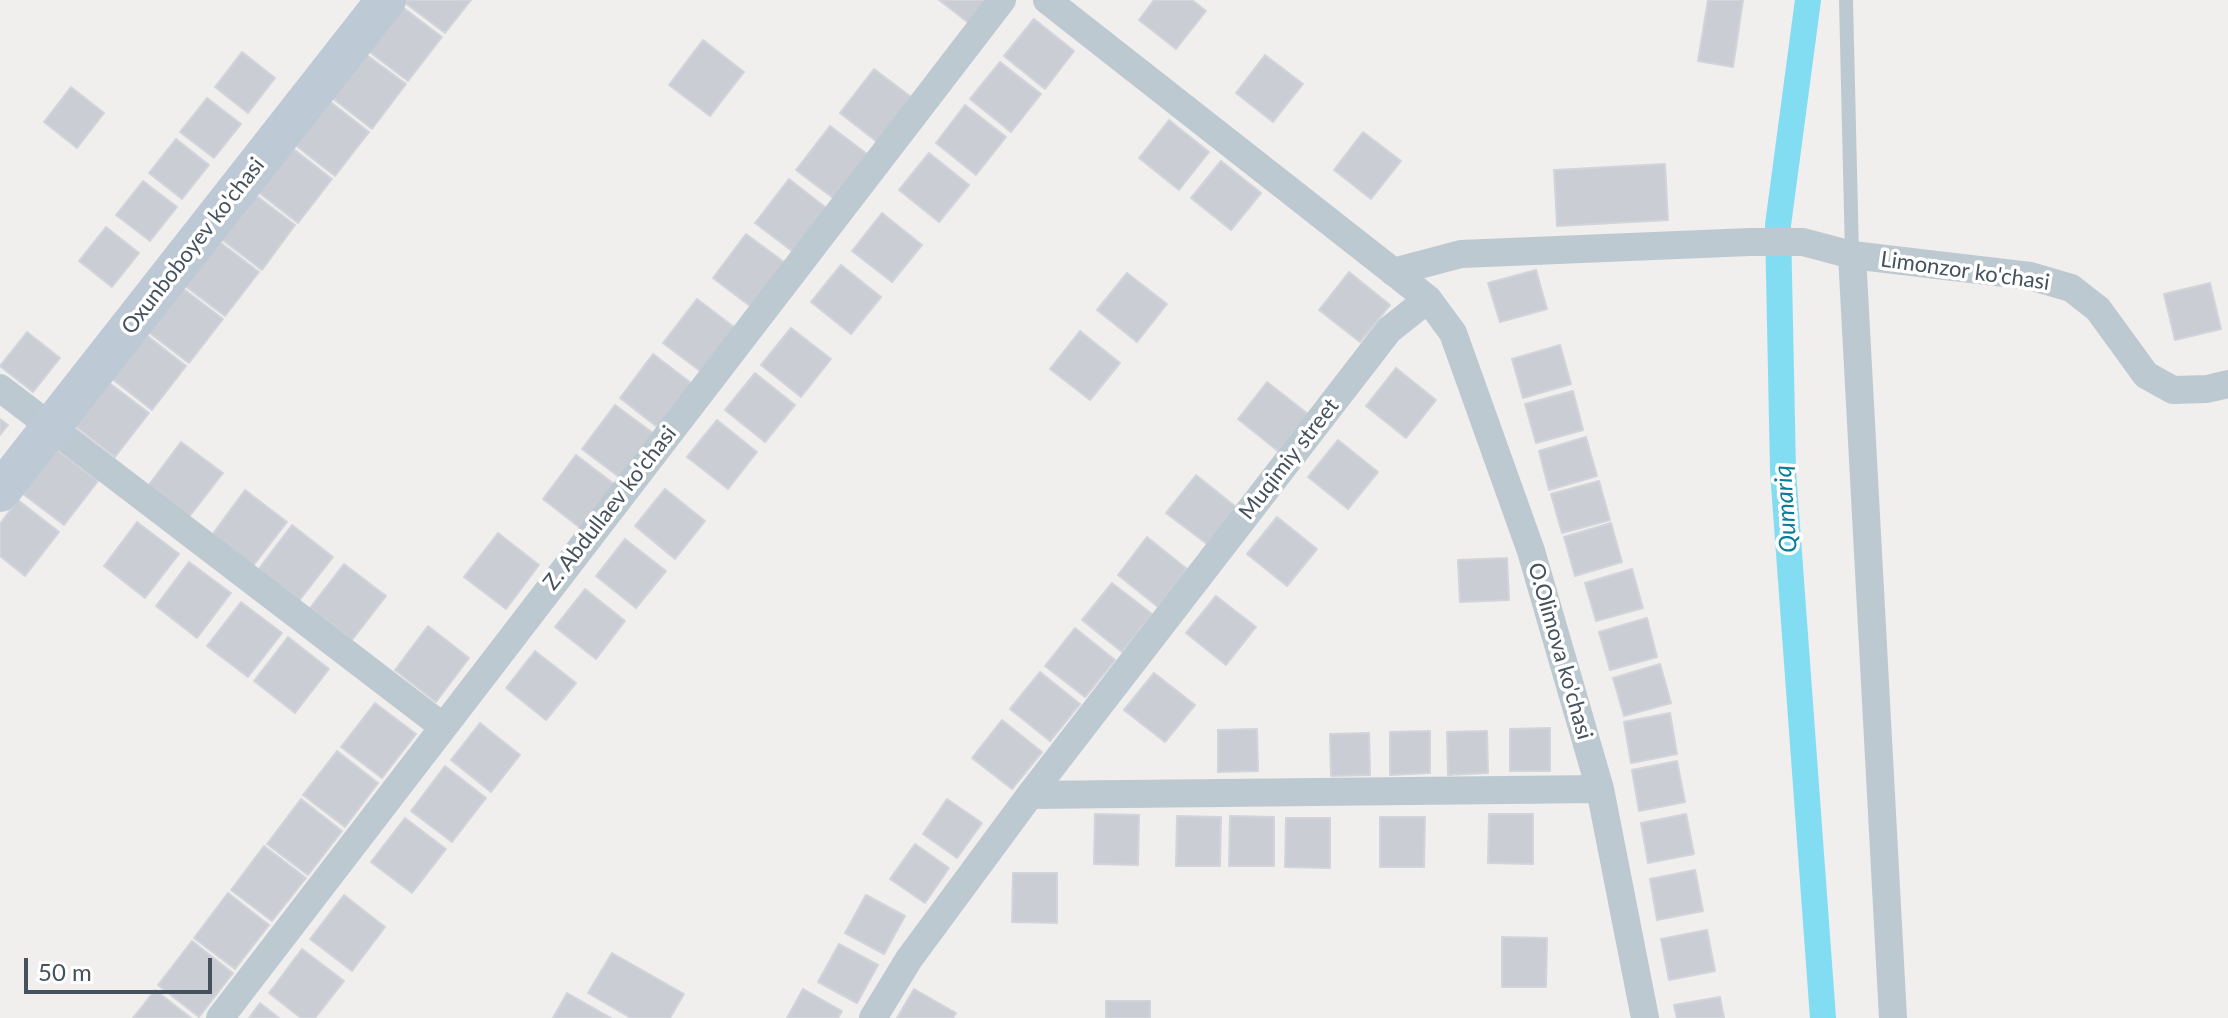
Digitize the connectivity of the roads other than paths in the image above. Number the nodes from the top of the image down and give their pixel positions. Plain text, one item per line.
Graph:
1 (386, 0) edge
2 (1002, 0) edge
3 (1047, 0) edge
4 (1846, 0) edge
5 (1852, 255) junction
6 (1393, 272) junction
7 (1428, 299) junction
8 (2228, 384) edge
9 (0, 388) edge
10 (51, 428) junction
11 (0, 492) edge
12 (442, 726) junction
13 (1600, 789) junction
14 (1030, 795) junction
15 (220, 1018) edge
16 (873, 1018) edge
17 (1645, 1018) edge
18 (1893, 1018) edge

1 - 10 main road, Oxunboboyev ko'chasi
2 - 12 street, Z. Abdullaev ko'chasi
3 - 6 street
4 - 5 lane
5 - 6 street, Limonzor ko'chasi
5 - 8 street, Limonzor ko'chasi
5 - 18 street
6 - 7 street
7 - 13 street, O.Olimova ko'chasi
7 - 14 street, Muqimiy street
9 - 10 street
10 - 11 main road, Oxunboboyev ko'chasi
10 - 12 street
12 - 15 street, Z. Abdullaev ko'chasi
13 - 14 street
13 - 17 street, O.Olimova ko'chasi
14 - 16 street, Muqimiy street

